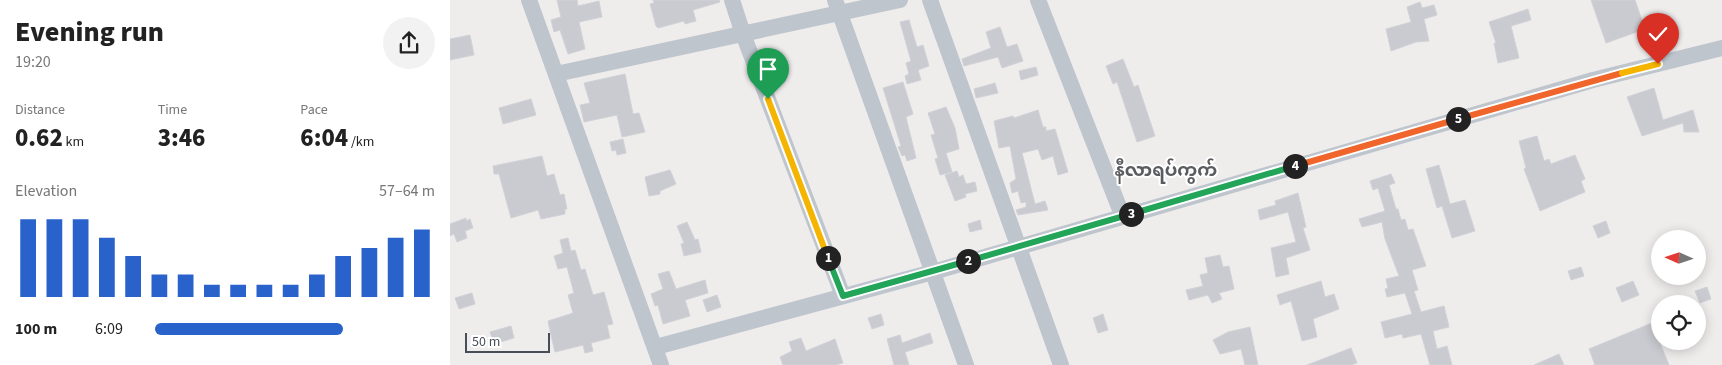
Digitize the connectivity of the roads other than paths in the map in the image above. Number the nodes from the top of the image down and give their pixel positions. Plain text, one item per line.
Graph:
1 (529, 0) edge
2 (732, 0) edge
3 (900, 0) edge
4 (930, 0) edge
5 (1038, 0) edge
6 (837, 6) edge
7 (743, 34) junction
8 (1722, 48) edge
9 (556, 74) junction
10 (1119, 207) dead end
11 (1018, 247) junction
12 (933, 272) junction
13 (843, 296) junction
14 (656, 347) junction
15 (661, 365) edge
16 (966, 365) edge
17 (1061, 365) edge

1 - 9 street
2 - 7 street
3 - 6 street
4 - 11 street
5 - 10 street
6 - 7 street
6 - 12 street
7 - 9 street
7 - 13 street
8 - 11 street
9 - 14 street
11 - 12 street
11 - 17 street
12 - 13 street
12 - 16 street
13 - 14 street
14 - 15 street

